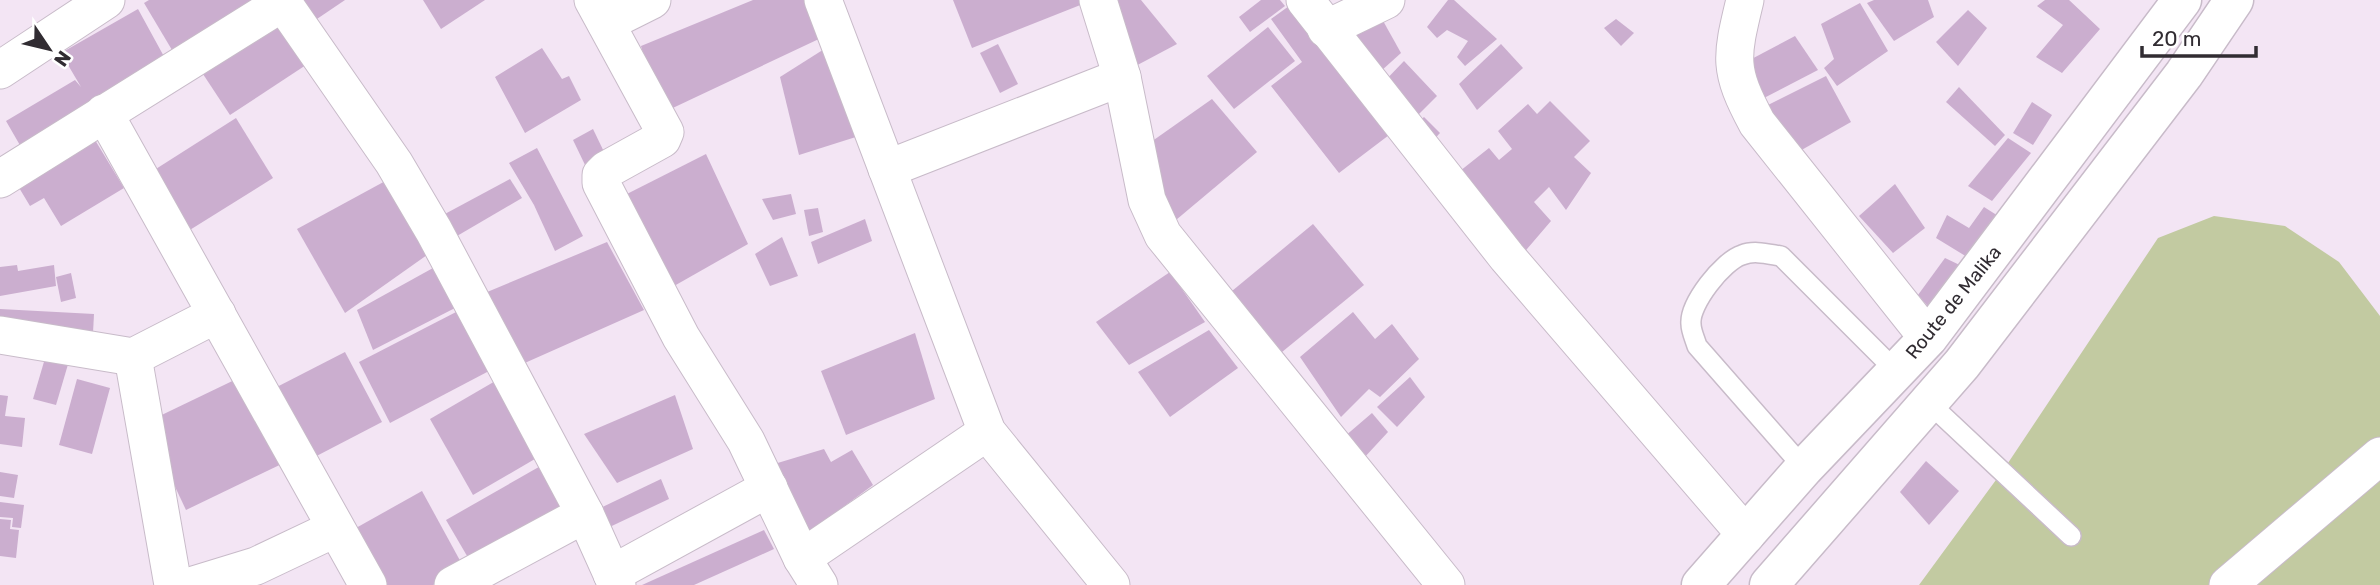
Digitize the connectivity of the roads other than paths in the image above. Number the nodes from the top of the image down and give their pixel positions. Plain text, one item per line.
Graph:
1 (106, 0) edge
2 (652, 0) edge
3 (823, 0) edge
4 (1098, 0) edge
5 (1304, 0) edge
6 (1386, 0) edge
7 (1745, 0) edge
8 (2182, 0) edge
9 (2234, 0) edge
10 (281, 1) edge
11 (599, 11) edge
12 (1326, 29) junction
13 (0, 70) edge
14 (1122, 77) junction
15 (104, 113) junction
16 (887, 169) junction
17 (0, 179) edge
18 (217, 314) junction
19 (0, 335) edge
20 (1928, 338) junction
21 (133, 357) junction
22 (1896, 370) junction
23 (1928, 402) junction
24 (987, 432) junction
25 (2380, 457) edge
26 (1804, 468) junction
27 (769, 488) junction
28 (586, 514) junction
29 (334, 528) junction
30 (1746, 535) junction
31 (2071, 536) dead end
32 (810, 571) edge
33 (615, 580) edge
34 (173, 585) edge
35 (194, 585) edge
36 (368, 585) edge
37 (453, 585) edge
38 (1111, 585) edge
39 (1446, 585) edge
40 (1701, 585) edge
41 (1769, 585) edge
42 (2228, 585) edge

1 - 13 street
2 - 11 street
3 - 16 street
4 - 14 street
5 - 12 street
6 - 12 street
7 - 20 street
8 - 20 main road, Route de Malika
9 - 23 main road
10 - 15 street
10 - 28 street
11 - 27 street
12 - 30 street
14 - 16 street
14 - 39 street
15 - 17 street
15 - 18 street
16 - 24 street
18 - 21 street
18 - 29 street
19 - 21 street
20 - 22 main road, Route de Malika
21 - 34 street
22 - 26 main road, Route de Malika
22 - 26 lane
23 - 31 lane
23 - 41 main road
24 - 32 street
24 - 38 street
25 - 42 street
26 - 30 main road, Route de Malika
27 - 32 street
27 - 33 street
28 - 33 street
28 - 37 street
29 - 35 street
29 - 36 street
30 - 40 main road, Route de Malika

